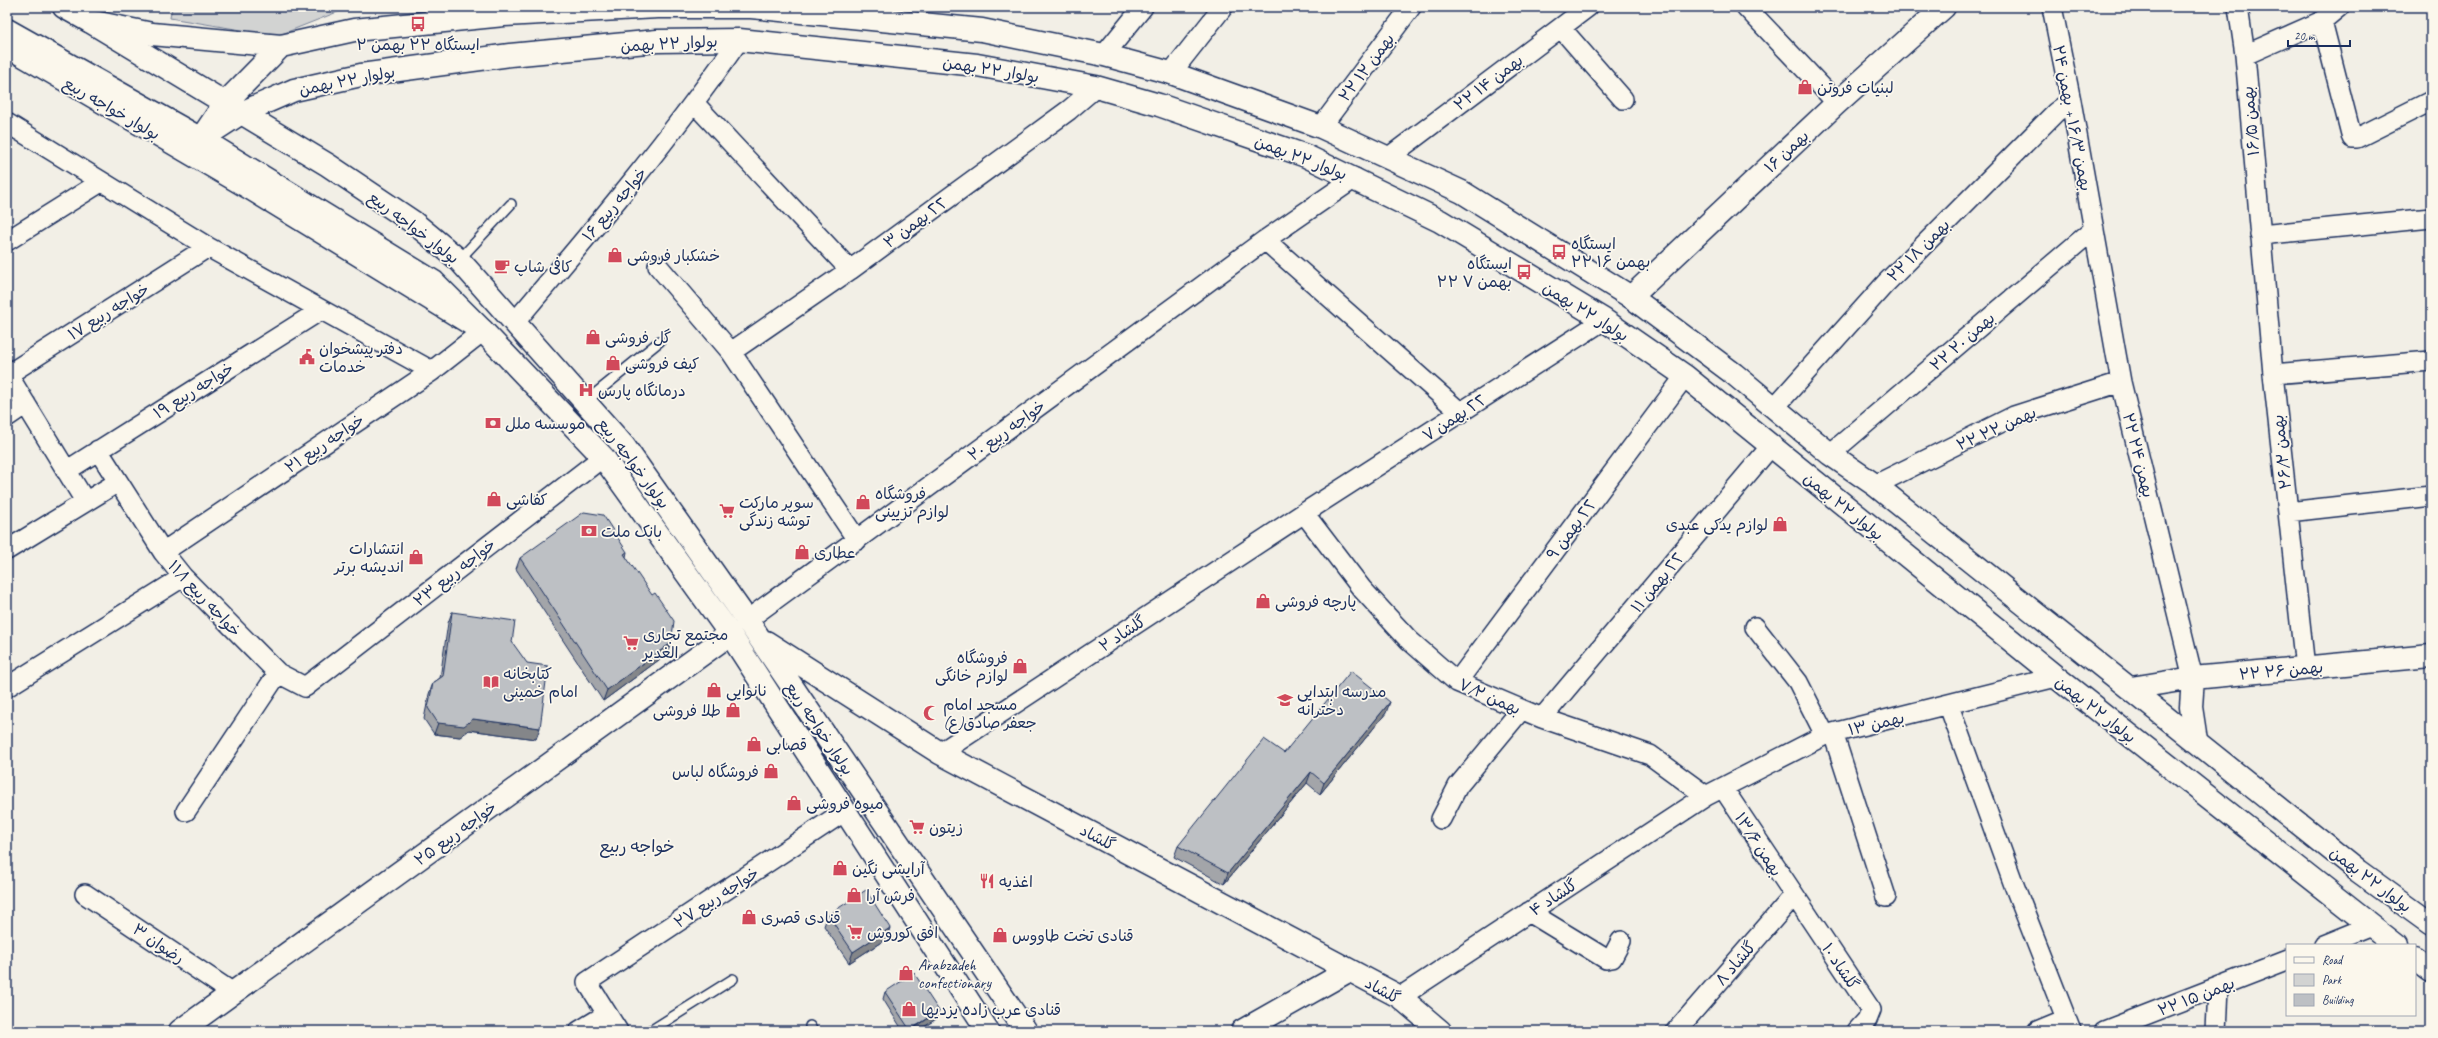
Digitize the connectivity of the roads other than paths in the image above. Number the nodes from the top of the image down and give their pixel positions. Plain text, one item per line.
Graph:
1 (64, 7) edge
2 (658, 7) edge
3 (751, 7) edge
4 (1143, 7) edge
5 (1223, 7) edge
6 (1411, 7) edge
7 (1588, 7) edge
8 (2052, 7) edge
9 (2238, 7) edge
10 (2339, 7) edge
11 (1749, 8) edge
12 (1941, 8) edge
13 (429, 15) edge
14 (89, 21) junction
15 (2322, 21) junction
16 (1560, 28) junction
17 (7, 30) edge
18 (739, 40) junction
19 (7, 46) edge
20 (281, 46) junction
21 (1104, 55) junction
22 (2245, 55) junction
23 (1171, 73) junction
24 (1096, 87) junction
25 (1623, 99) dead end
26 (2071, 101) junction
27 (2431, 101) edge
28 (1837, 103) junction
29 (695, 104) junction
30 (233, 108) junction
31 (7, 123) edge
32 (1321, 127) junction
33 (201, 139) junction
34 (1389, 157) junction
35 (1355, 178) junction
36 (101, 182) junction
37 (511, 204) dead end
38 (2431, 218) edge
39 (2094, 228) junction
40 (2260, 235) junction
41 (1265, 240) junction
42 (7, 241) edge
43 (208, 247) junction
44 (459, 260) junction
45 (658, 266) dead end
46 (850, 270) junction
47 (1631, 297) junction
48 (321, 310) junction
49 (1604, 320) junction
50 (515, 322) junction
51 (483, 331) junction
52 (660, 341) dead end
53 (731, 352) junction
54 (2431, 360) edge
55 (432, 371) junction
56 (2273, 374) junction
57 (7, 375) edge
58 (1685, 376) junction
59 (2121, 382) junction
60 (586, 402) junction
61 (26, 404) junction
62 (1774, 408) junction
63 (1460, 413) junction
64 (7, 417) edge
65 (1771, 446) junction
66 (98, 450) junction
67 (1830, 454) junction
68 (603, 457) junction
69 (66, 471) junction
70 (118, 482) junction
71 (1875, 486) junction
72 (2431, 496) edge
73 (85, 501) junction
74 (2288, 512) junction
75 (1304, 513) junction
76 (857, 540) junction
77 (7, 550) edge
78 (163, 552) junction
79 (183, 577) junction
80 (1754, 627) dead end
81 (753, 629) junction
82 (730, 634) junction
83 (2431, 656) edge
84 (2306, 668) junction
85 (278, 673) junction
86 (2056, 677) junction
87 (2193, 678) junction
88 (1457, 682) junction
89 (7, 687) edge
90 (305, 687) joint
91 (2131, 688) junction
92 (1949, 706) junction
93 (1521, 710) junction
94 (1542, 718) junction
95 (1829, 734) junction
96 (2196, 740) junction
97 (940, 753) junction
98 (1714, 792) junction
99 (186, 811) dead end
100 (845, 812) junction
101 (1441, 819) dead end
102 (85, 894) dead end
103 (1886, 897) dead end
104 (1796, 900) junction
105 (1529, 912) junction
106 (2431, 924) edge
107 (2371, 926) junction
108 (1621, 941) dead end
109 (2326, 944) edge
110 (2395, 944) edge
111 (2286, 960) edge
112 (2416, 960) edge
113 (1348, 970) junction
114 (2431, 971) edge
115 (733, 979) dead end
116 (2218, 988) junction
117 (233, 993) junction
118 (1400, 997) junction
119 (607, 1014) junction
120 (2068, 1025) edge
121 (180, 1031) edge
122 (579, 1031) edge
123 (618, 1031) edge
124 (650, 1031) edge
125 (988, 1031) edge
126 (1026, 1031) edge
127 (1242, 1031) edge
128 (1440, 1031) edge
129 (1676, 1031) edge
130 (1857, 1031) edge
131 (2037, 1031) edge
132 (2104, 1031) edge
133 (2216, 1031) edge

1 - 14 main road, بولوار خواجه ربیع
2 - 3 main road, بولوار ۲۲ بهمن
2 - 13 main road, بولوار ۲۲ بهمن
3 - 21 main road, بولوار ۲۲ بهمن
4 - 21 street
5 - 23 street
6 - 32 street, ۲۲ بهمن ۱۲
7 - 16 street, ۲۲ بهمن ۱۴
8 - 26 street, بهمن ۱۶/۳ + بهمن ۲۴
9 - 22 street, بهمن ۱۶/۵
10 - 15 street
11 - 28 street
12 - 28 main road, بهمن ۱۶
13 - 20 main road, بولوار ۲۲ بهمن
14 - 20 main road, بولوار ۲۲ بهمن
14 - 30 main road, بولوار خواجه ربیع
15 - 22 street
15 - 27 street
16 - 25 street
16 - 34 street, ۲۲ بهمن ۱۴
17 - 33 main road
18 - 24 main road, بولوار ۲۲ بهمن
18 - 29 street, خواجه ربیع ۱۶
18 - 30 main road, بولوار ۲۲ بهمن
19 - 51 main road, بولوار خواجه ربیع
20 - 30 main road
21 - 23 main road, بولوار ۲۲ بهمن
22 - 40 street, بهمن ۱۶/۵
23 - 32 main road, بولوار ۲۲ بهمن
24 - 35 main road, بولوار ۲۲ بهمن
24 - 46 street, ٢٢ بهمن ۳
26 - 39 street, بهمن ۱۶/۳ + بهمن ۲۴
26 - 62 street, ۲۲ بهمن ۱۸
28 - 47 main road, بهمن ۱۶
29 - 46 street
29 - 50 street, خواجه ربیع ۱۶
30 - 33 main road, بولوار ۲۲ بهمن
30 - 44 main road, بولوار خواجه ربیع
31 - 36 street
32 - 34 main road, بولوار ۲۲ بهمن
33 - 51 main road
34 - 47 main road, بولوار ۲۲ بهمن
35 - 41 street, خواجه ربیع ۲۰
35 - 49 main road, بولوار ۲۲ بهمن
36 - 42 street
36 - 43 street
37 - 44 lane
38 - 40 street
39 - 59 street, ۲۲ بهمن ۲۴
39 - 67 street, ۲۲ بهمن ۲۰
40 - 56 street, بهمن ۲۶/۲
41 - 63 street
41 - 76 street, خواجه ربیع ۲۰
43 - 48 street
43 - 57 street, خواجه ربیع ۱۷
44 - 50 main road, بولوار خواجه ربیع
45 - 53 street
46 - 53 street, ٢٢ بهمن ۳
47 - 62 main road, بولوار ۲۲ بهمن
48 - 55 street
48 - 66 street, خواجه ربیع ۱۹
49 - 58 main road, بولوار ۲۲ بهمن
49 - 63 street, ٢٢ بهمن ٧
50 - 60 main road, بولوار خواجه ربیع
51 - 55 street, خواجه ربیع ۲۱
51 - 68 main road, بولوار خواجه ربیع
52 - 60 lane
53 - 76 street
54 - 56 street
55 - 78 street, خواجه ربیع ۲۱
56 - 74 street, بهمن ۲۶/۲
57 - 61 street
58 - 65 main road, بولوار ۲۲ بهمن
58 - 88 street, ٢٢ بهمن ۹
59 - 71 street, ۲۲ بهمن ۲۲
59 - 87 street, ۲۲ بهمن ۲۴
60 - 81 main road, بولوار خواجه ربیع
61 - 64 street
61 - 69 street
62 - 67 main road, بولوار ۲۲ بهمن
63 - 75 street, ٢٢ بهمن ٧
65 - 86 main road, بولوار ۲۲ بهمن
65 - 94 street, ٢٢ بهمن ١١
66 - 69 street, خواجه ربیع ۱۹
66 - 70 street, خواجه ربیع ۱۱/۱
67 - 71 main road, بولوار ۲۲ بهمن
68 - 82 main road, بولوار خواجه ربیع
68 - 90 street, خواجه ربیع ۲۳
69 - 73 street
70 - 73 street
70 - 78 street, خواجه ربیع ۱۱/۱
71 - 91 main road, بولوار ۲۲ بهمن
72 - 74 street
73 - 77 street
74 - 84 street, بهمن ۲۶/۲
75 - 88 street, بهمن ۷/۲
75 - 97 street, گلشاد ۲
76 - 81 street, خواجه ربیع ۲۰
78 - 79 street, خواجه ربیع ۱۱/۱
79 - 85 street, خواجه ربیع ۱۱/۱
79 - 89 street
80 - 95 street
81 - 97 main road, گلشاد
81 - 126 main road, بولوار خواجه ربیع
82 - 100 main road, بولوار خواجه ربیع
82 - 117 main road, خواجه ربیع ۲۵
83 - 84 main road, ۲۲ بهمن ۲۶
84 - 87 main road, ۲۲ بهمن ۲۶
85 - 90 street, خواجه ربیع ۱۱/۱
85 - 99 street
86 - 92 street, بهمن ۱۳
86 - 107 main road, بولوار ۲۲ بهمن
87 - 91 main road, ۲۲ بهمن ۲۶
87 - 96 main road
88 - 93 street, بهمن ۷/۲
91 - 96 main road, بولوار ۲۲ بهمن
92 - 95 street, بهمن ۱۳
92 - 120 street
93 - 94 street, بهمن ۷/۲
93 - 101 street
94 - 98 street, بهمن ۷/۲
95 - 98 street, بهمن ۱۳
95 - 103 street
96 - 106 main road, بولوار ۲۲ بهمن
97 - 113 main road, گلشاد
98 - 104 street, بهمن ۱۳/۶
98 - 105 street, گلشاد ۴
100 - 119 street, خواجه ربیع ۲۷
100 - 125 main road, بولوار خواجه ربیع
102 - 117 street, رضوان ۳
104 - 129 street, گلشاد ۸
104 - 130 street, گلشاد ۱۰
105 - 108 street
105 - 118 street, گلشاد ۴
107 - 109 street
107 - 110 main road, بولوار ۲۲ بهمن
111 - 116 street, ۲۲ بهمن ۱۵
112 - 114 main road
113 - 118 main road, گلشاد
113 - 127 main road
115 - 124 lane
116 - 132 street, ۲۲ بهمن ۱۵
116 - 133 street
117 - 121 main road, خواجه ربیع ۲۵
118 - 128 main road, گلشاد
119 - 122 street
119 - 123 street
120 - 131 street

